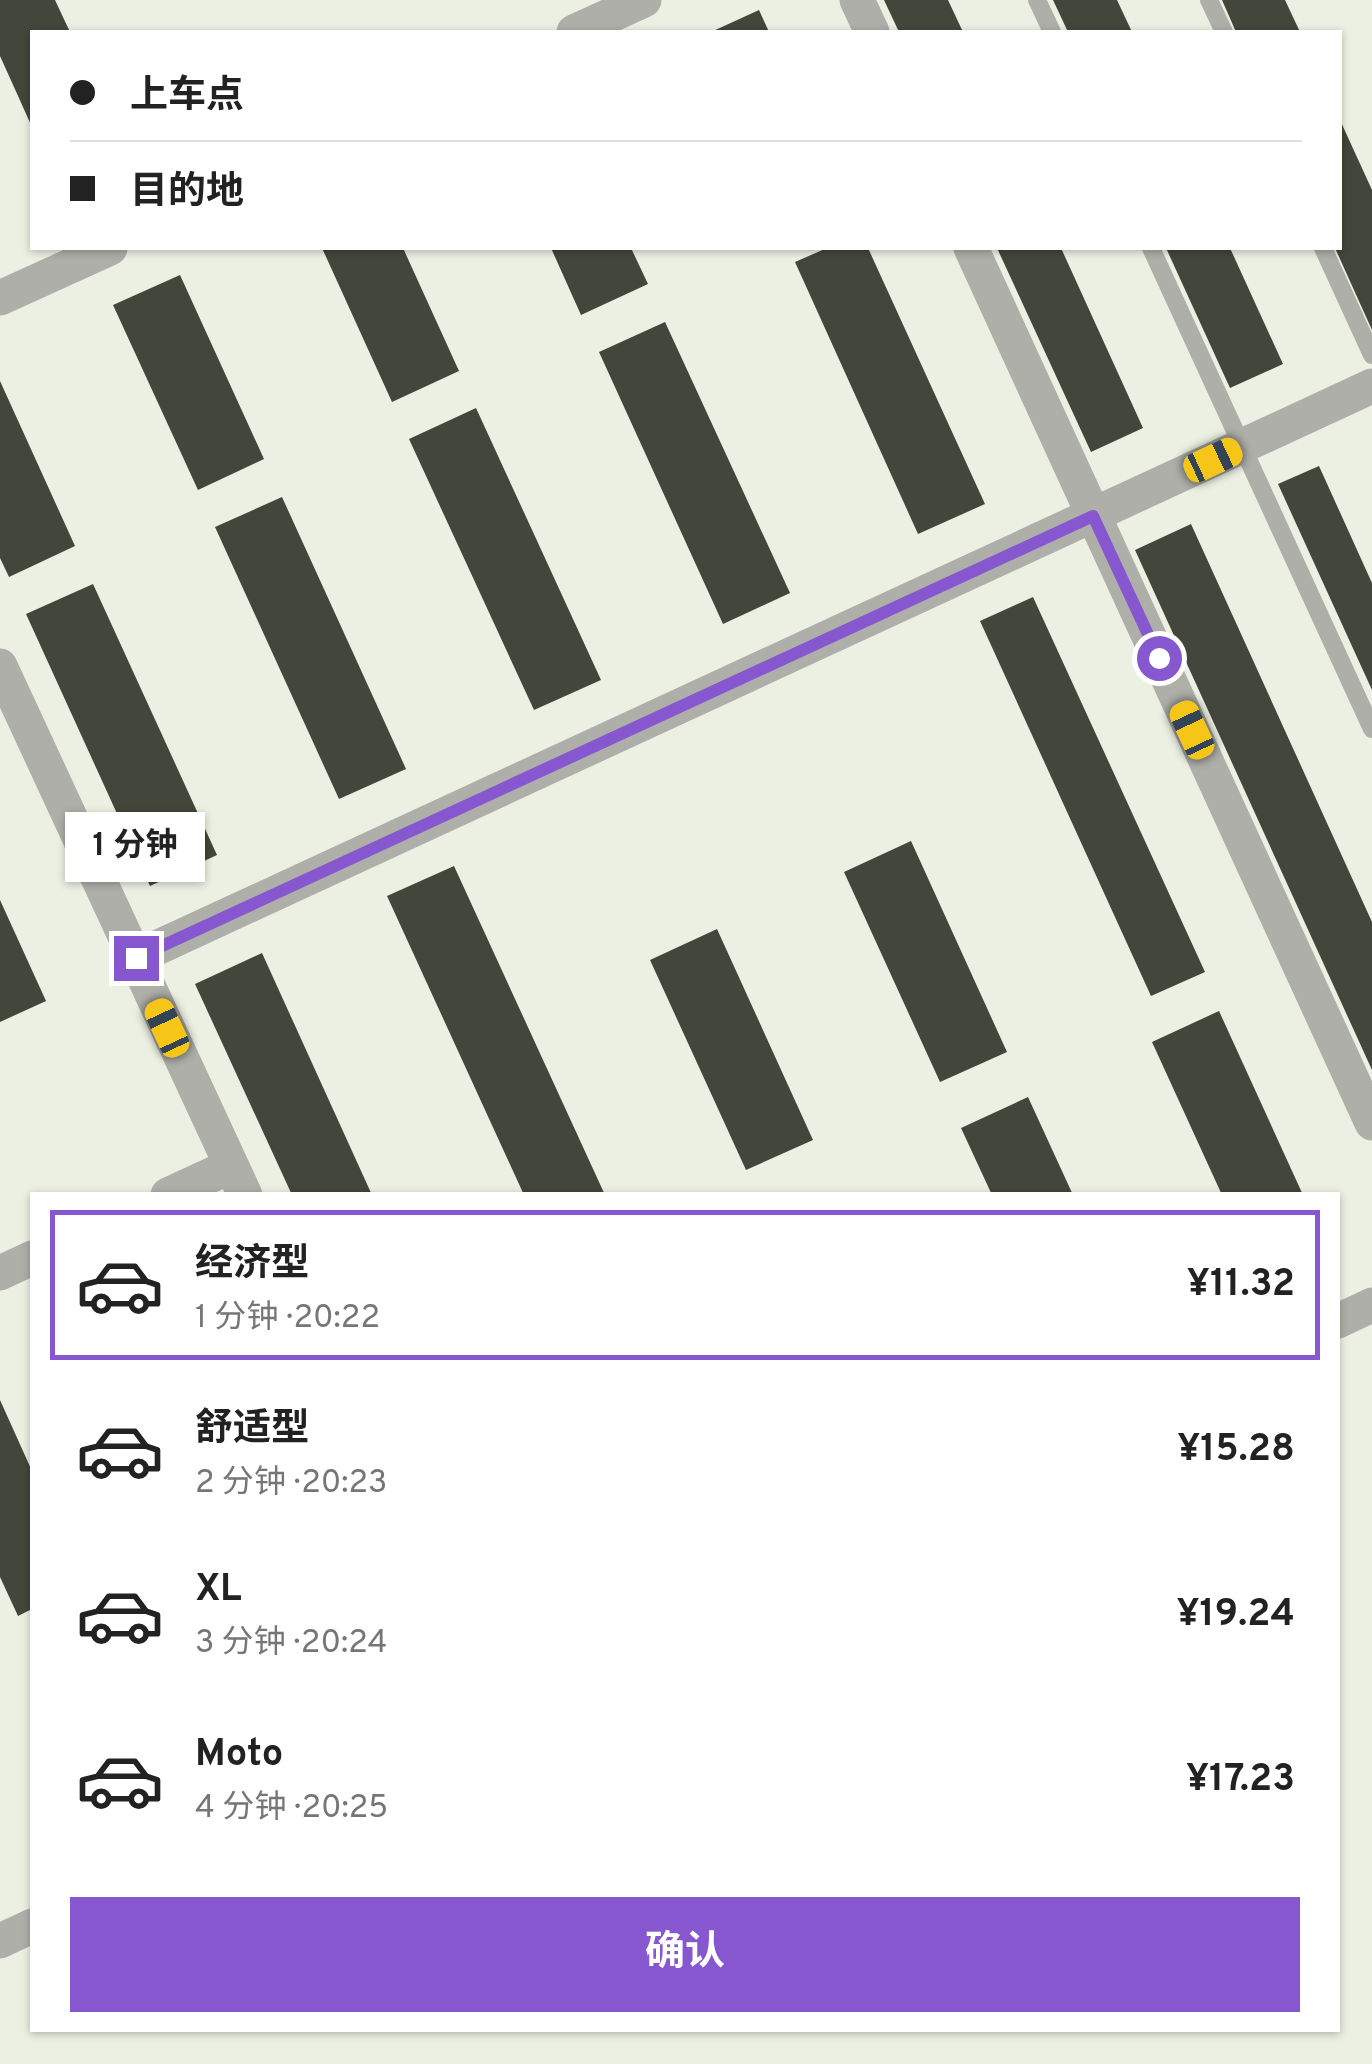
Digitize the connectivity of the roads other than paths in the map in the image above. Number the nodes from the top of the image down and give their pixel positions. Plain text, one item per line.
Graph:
1 (644, 0) edge
2 (857, 0) edge
3 (1037, 0) edge
4 (1209, 0) edge
5 (578, 30) edge
6 (871, 30) edge
7 (1051, 30) edge
8 (1223, 30) edge
9 (106, 250) edge
10 (972, 250) edge
11 (1152, 250) edge
12 (1323, 250) edge
13 (0, 298) edge
14 (1372, 355) edge
15 (1372, 386) edge
16 (1242, 446) junction
17 (1093, 516) junction
18 (0, 666) edge
19 (1372, 728) edge
20 (136, 958) junction
21 (1372, 1123) edge
22 (238, 1180) edge
23 (182, 1192) edge
24 (30, 1259) edge
25 (0, 1273) edge
26 (1372, 1306) edge
27 (1340, 1321) edge
28 (30, 1927) edge
29 (0, 1941) edge

1 - 5 street
2 - 6 street
3 - 7 lane
4 - 8 lane
9 - 13 street
10 - 17 street
11 - 16 lane
12 - 14 lane
15 - 16 street
16 - 17 street
16 - 19 lane
17 - 20 street
17 - 21 street
18 - 20 street
20 - 22 street
22 - 23 street
24 - 25 street
26 - 27 street
28 - 29 street

